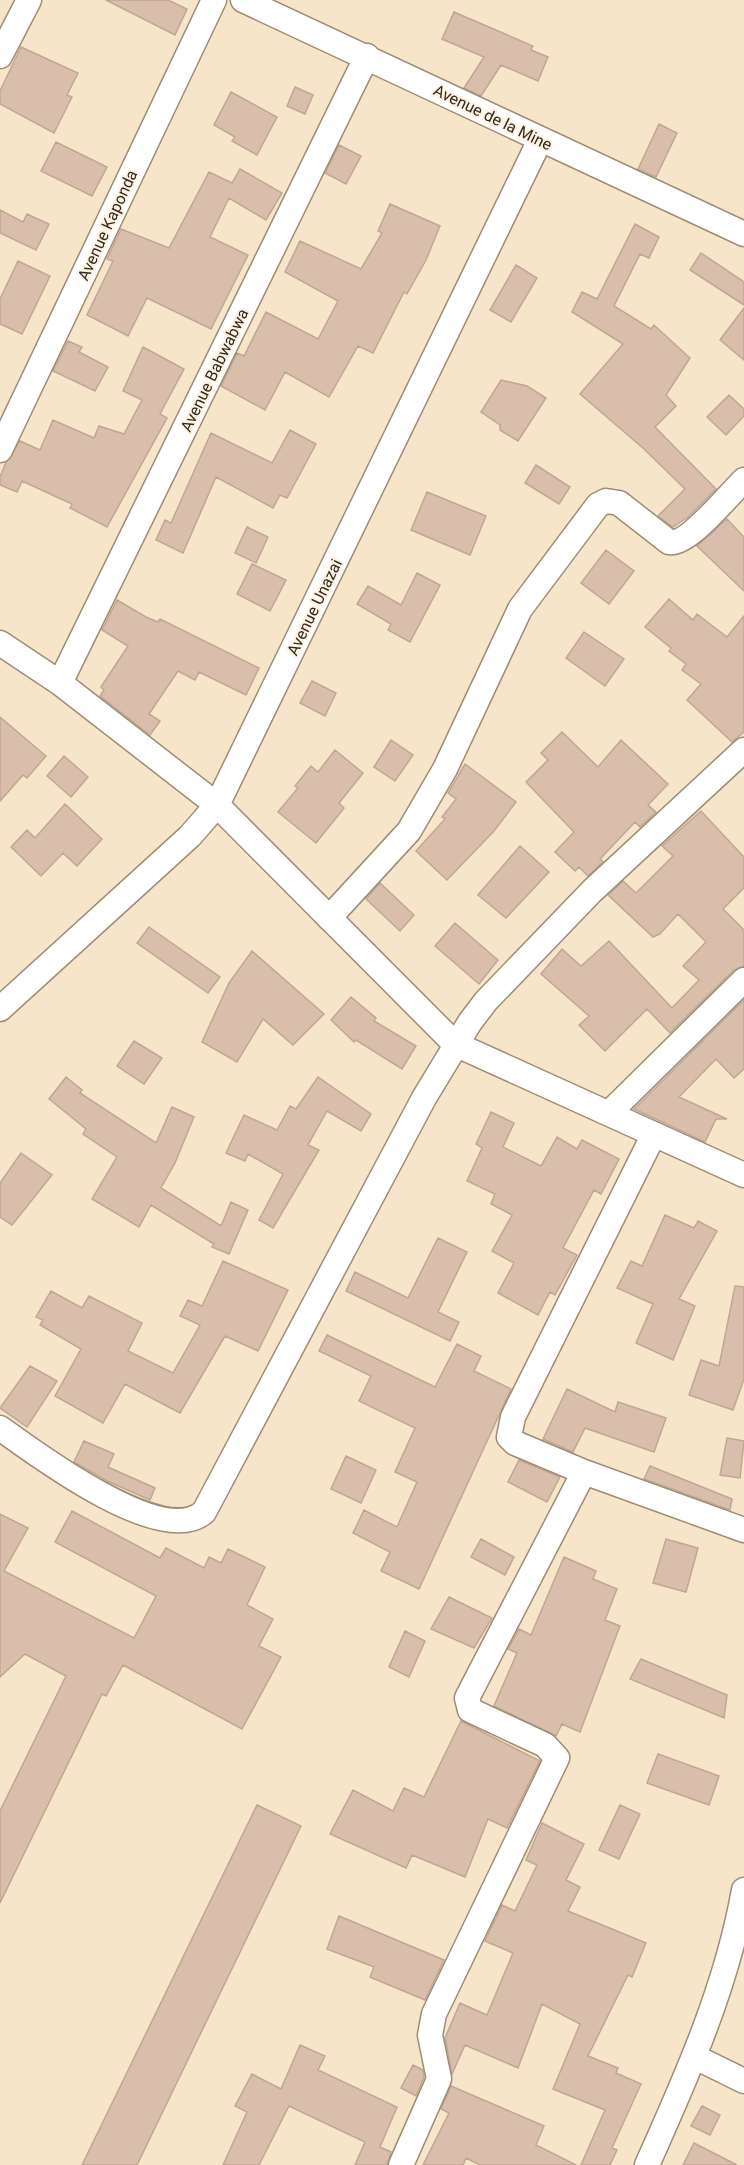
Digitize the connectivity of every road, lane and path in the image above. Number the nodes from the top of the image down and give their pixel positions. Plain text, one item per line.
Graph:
1 (29, 0) edge
2 (214, 0) edge
3 (243, 0) edge
4 (0, 56) edge
5 (367, 56) junction
6 (540, 140) junction
7 (744, 234) edge
8 (0, 450) edge
9 (744, 480) edge
10 (0, 643) edge
11 (60, 683) junction
12 (744, 750) edge
13 (217, 805) junction
14 (329, 918) junction
15 (744, 980) edge
16 (0, 1009) edge
17 (455, 1044) junction
18 (609, 1113) junction
19 (654, 1134) junction
20 (744, 1175) edge
21 (0, 1428) edge
22 (584, 1472) junction
23 (744, 1530) edge
24 (744, 1890) edge
25 (695, 2057) junction
26 (744, 2081) edge
27 (401, 2165) edge
28 (647, 2165) edge

1 - 4 street
2 - 8 street, Avenue Kaponda
3 - 5 street, Avenue de la Mine
5 - 6 street, Avenue de la Mine
5 - 11 street, Avenue Babwabwa
6 - 7 street, Avenue de la Mine
6 - 13 street, Avenue Unazai
9 - 14 street
10 - 11 street
11 - 13 street
12 - 17 street
13 - 14 street
13 - 16 street, Avenue Unazai
14 - 17 street
15 - 18 street
17 - 18 street
17 - 21 street
18 - 19 street
19 - 20 street
19 - 22 street
22 - 23 street
22 - 27 street
24 - 25 street
25 - 26 street
25 - 28 street

